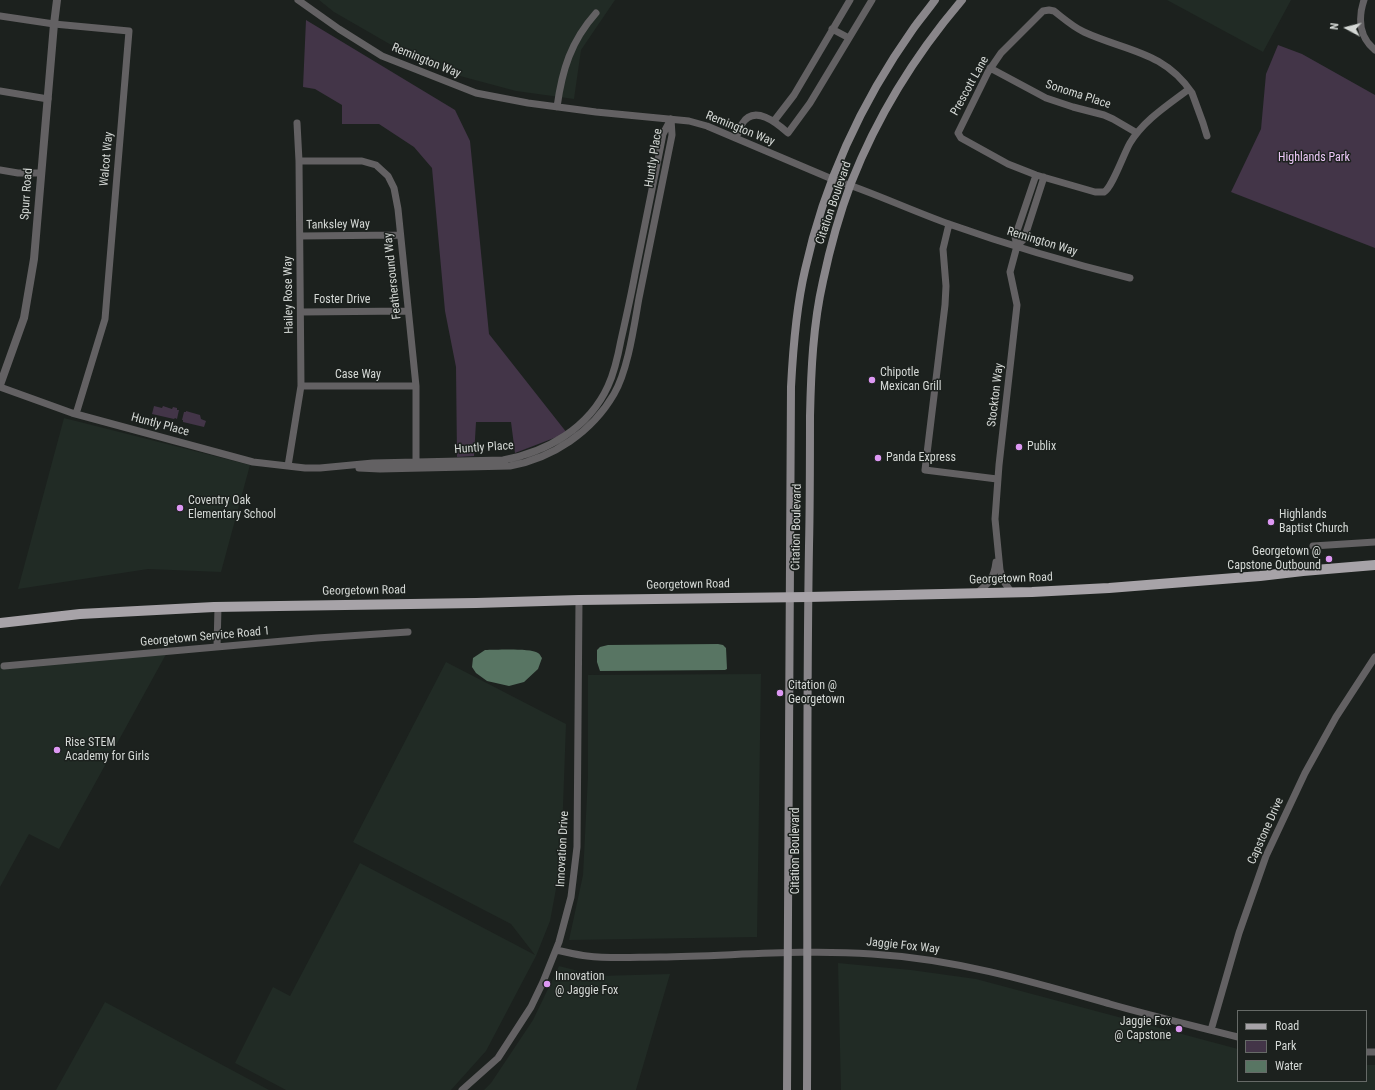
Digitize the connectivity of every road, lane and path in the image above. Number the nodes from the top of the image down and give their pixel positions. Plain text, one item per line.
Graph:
1 (57, 0) edge
2 (298, 0) edge
3 (850, 0) edge
4 (872, 0) edge
5 (935, 0) edge
6 (962, 0) edge
7 (1364, 0) edge
8 (596, 12) dead end
9 (0, 16) edge
10 (54, 24) junction
11 (832, 29) junction
12 (849, 38) junction
13 (1375, 50) edge
14 (990, 68) junction
15 (1189, 89) junction
16 (0, 91) edge
17 (48, 99) junction
18 (557, 107) junction
19 (671, 119) junction
20 (774, 121) junction
21 (297, 123) dead end
22 (1137, 133) junction
23 (1207, 136) dead end
24 (736, 138) junction
25 (299, 162) junction
26 (0, 170) edge
27 (41, 174) junction
28 (1036, 175) junction
29 (1044, 177) junction
30 (832, 179) junction
31 (850, 185) junction
32 (949, 224) junction
33 (400, 235) junction
34 (300, 236) junction
35 (1017, 246) junction
36 (1130, 278) dead end
37 (408, 311) junction
38 (301, 312) junction
39 (0, 386) edge
40 (301, 386) junction
41 (416, 386) junction
42 (76, 414) junction
43 (416, 465) junction
44 (288, 466) junction
45 (997, 479) junction
46 (1375, 542) edge
47 (1313, 546) dead end
48 (997, 548) junction
49 (1375, 565) edge
50 (1011, 592) junction
51 (976, 594) junction
52 (790, 597) junction
53 (808, 597) junction
54 (579, 600) junction
55 (218, 607) junction
56 (0, 623) edge
57 (408, 632) dead end
58 (217, 647) junction
59 (1375, 657) edge
60 (4, 666) dead end
61 (556, 950) junction
62 (808, 952) junction
63 (787, 953) junction
64 (1211, 1030) junction
65 (1237, 1037) edge
66 (462, 1090) edge
67 (787, 1090) edge
68 (807, 1090) edge

1 - 10 street, Spurr Road
2 - 18 street, Remington Way
3 - 11 street
4 - 12 street
5 - 30 main road, Citation Boulevard
6 - 31 main road, Citation Boulevard
7 - 13 street
8 - 18 street
9 - 10 street, Walcot Way
10 - 17 street, Spurr Road
10 - 42 street, Walcot Way
11 - 12 street
11 - 20 street
12 - 20 street
14 - 15 street, Prescott Lane
14 - 22 street, Sonoma Place
14 - 28 street, Prescott Lane
15 - 22 street, Prescott Lane
15 - 23 street, Prescott Lane
16 - 17 street
17 - 27 street, Spurr Road
18 - 19 street, Remington Way
19 - 24 street, Remington Way
19 - 43 street, Huntly Place
20 - 24 street
21 - 25 street, Hailey Rose Way
22 - 29 street, Prescott Lane
24 - 30 street, Remington Way
25 - 33 street, Feathersound Way
25 - 34 street, Hailey Rose Way
26 - 27 street
27 - 39 street, Spurr Road
28 - 29 street, Prescott Lane
28 - 35 street, Stockton Way
29 - 35 street, Stockton Way
30 - 31 street, Remington Way
30 - 52 main road, Citation Boulevard
31 - 32 street, Remington Way
31 - 53 main road, Citation Boulevard
32 - 35 street, Remington Way
32 - 45 street
33 - 34 street, Tanksley Way
33 - 37 street, Feathersound Way
34 - 38 street, Hailey Rose Way
35 - 36 street, Remington Way
35 - 45 street, Stockton Way
37 - 38 street, Foster Drive
37 - 41 street, Feathersound Way
38 - 40 street, Hailey Rose Way
39 - 42 street, Huntly Place
40 - 41 street, Case Way
40 - 44 street, Hailey Rose Way
41 - 43 street, Feathersound Way
42 - 44 street, Huntly Place
43 - 44 street, Huntly Place
45 - 48 street, Stockton Way
46 - 47 street
48 - 50 street, Stockton Way
48 - 51 street, Stockton Way
49 - 50 main road, Georgetown Road
50 - 51 main road, Georgetown Road
51 - 53 main road, Georgetown Road
52 - 53 main road, Georgetown Road
52 - 54 main road, Georgetown Road
52 - 63 main road, Citation Boulevard
53 - 62 main road, Citation Boulevard
54 - 55 main road, Georgetown Road
54 - 61 street, Innovation Drive
55 - 56 main road, Georgetown Road
55 - 58 street
57 - 58 street, Georgetown Service Road 1
58 - 60 street, Georgetown Service Road 1
59 - 64 street, Capstone Drive
61 - 63 street, Jaggie Fox Way
61 - 66 street, Innovation Drive
62 - 63 street, Jaggie Fox Way
62 - 64 street, Jaggie Fox Way
62 - 68 main road, Citation Boulevard
63 - 67 main road, Citation Boulevard
64 - 65 street, Jaggie Fox Way

